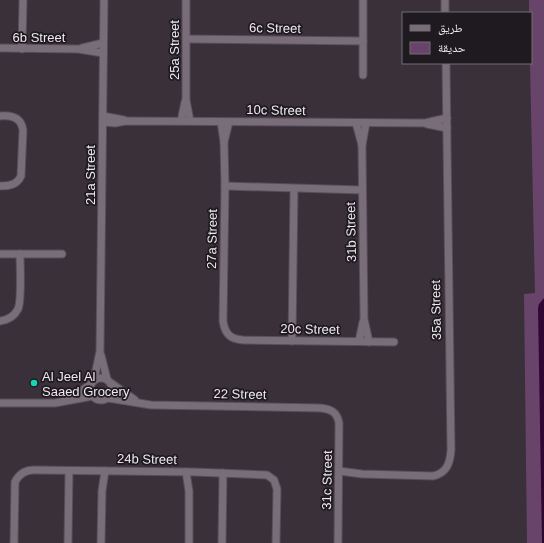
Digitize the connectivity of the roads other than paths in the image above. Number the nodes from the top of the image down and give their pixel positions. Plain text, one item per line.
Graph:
1 (22, 0) edge
2 (104, 0) edge
3 (186, 0) edge
4 (363, 0) edge
5 (445, 0) edge
6 (445, 12) edge
7 (187, 39) junction
8 (363, 41) junction
9 (104, 43) junction
10 (0, 48) edge
11 (22, 49) junction
12 (78, 49) junction
13 (103, 53) junction
14 (446, 64) edge
15 (363, 75) dead end
16 (186, 100) junction
17 (0, 116) edge
18 (447, 118) junction
19 (103, 119) junction
20 (181, 121) junction
21 (190, 121) junction
22 (221, 122) junction
23 (230, 122) junction
24 (356, 123) junction
25 (366, 123) junction
26 (425, 123) junction
27 (447, 128) junction
28 (21, 142) junction
29 (224, 142) junction
30 (362, 145) junction
31 (0, 183) edge
32 (0, 186) edge
33 (225, 186) junction
34 (294, 188) junction
35 (362, 190) junction
36 (0, 254) edge
37 (20, 254) junction
38 (62, 254) dead end
39 (364, 319) junction
40 (0, 322) edge
41 (227, 335) joint
42 (292, 341) junction
43 (359, 341) junction
44 (369, 342) junction
45 (394, 342) dead end
46 (100, 350) junction
47 (109, 381) junction
48 (92, 382) junction
49 (93, 396) junction
50 (108, 398) junction
51 (67, 400) junction
52 (138, 402) junction
53 (0, 403) edge
54 (338, 417) joint
55 (69, 471) junction
56 (102, 471) junction
57 (190, 472) junction
58 (223, 473) junction
59 (339, 475) junction
60 (14, 543) edge
61 (68, 543) edge
62 (101, 543) edge
63 (189, 543) edge
64 (222, 543) edge
65 (276, 543) edge
66 (338, 543) edge

1 - 11 street
2 - 9 street, 21a Street
3 - 7 street, 25a Street
4 - 8 street
5 - 6 street
7 - 8 street, 6c Street
7 - 16 street, 25a Street
8 - 15 street
9 - 12 street, 6b Street
9 - 13 street, 21a Street
10 - 11 street, 6b Street
11 - 12 street, 6b Street
12 - 13 street, 6b Street
13 - 19 street, 21a Street
14 - 18 street, 35a Street
16 - 20 street, 25a Street
16 - 21 street, 25a Street
17 - 28 street
18 - 26 street, 10c Street
18 - 27 street, 35a Street
19 - 20 street, 10c Street
19 - 46 street, 21a Street
20 - 21 street, 10c Street
21 - 22 street, 10c Street
22 - 23 street, 10c Street
22 - 29 street, 27a Street
23 - 24 street, 10c Street
23 - 29 street, 27a Street
24 - 25 street, 10c Street
24 - 30 street, 31b Street
25 - 26 street, 10c Street
25 - 30 street, 31b Street
26 - 27 street, 10c Street
27 - 59 street, 35a Street
28 - 31 street
28 - 32 street
29 - 33 street, 27a Street
30 - 35 street, 31b Street
33 - 34 street
33 - 41 street, 27a Street
34 - 35 street
34 - 42 street
35 - 39 street, 31b Street
36 - 37 street
37 - 38 street
37 - 40 street
39 - 43 street, 31b Street
39 - 44 street, 31b Street
41 - 42 street, 20c Street
42 - 43 street, 20c Street
43 - 44 street, 20c Street
44 - 45 street, 20c Street
46 - 47 street, 21a Street
46 - 48 street, 21a Street
47 - 48 street
47 - 50 street
47 - 52 street, 22 Street
48 - 49 street
48 - 51 street
49 - 50 street
49 - 51 street
50 - 52 street, 22 Street
51 - 53 street
52 - 54 street, 22 Street
54 - 59 street, 31c Street
55 - 56 street, 24b Street
55 - 60 street, 24b Street
55 - 61 street
56 - 57 street, 24b Street
56 - 62 street
57 - 58 street, 24b Street
57 - 63 street
58 - 64 street
58 - 65 street, 24b Street
59 - 66 street, 31c Street

